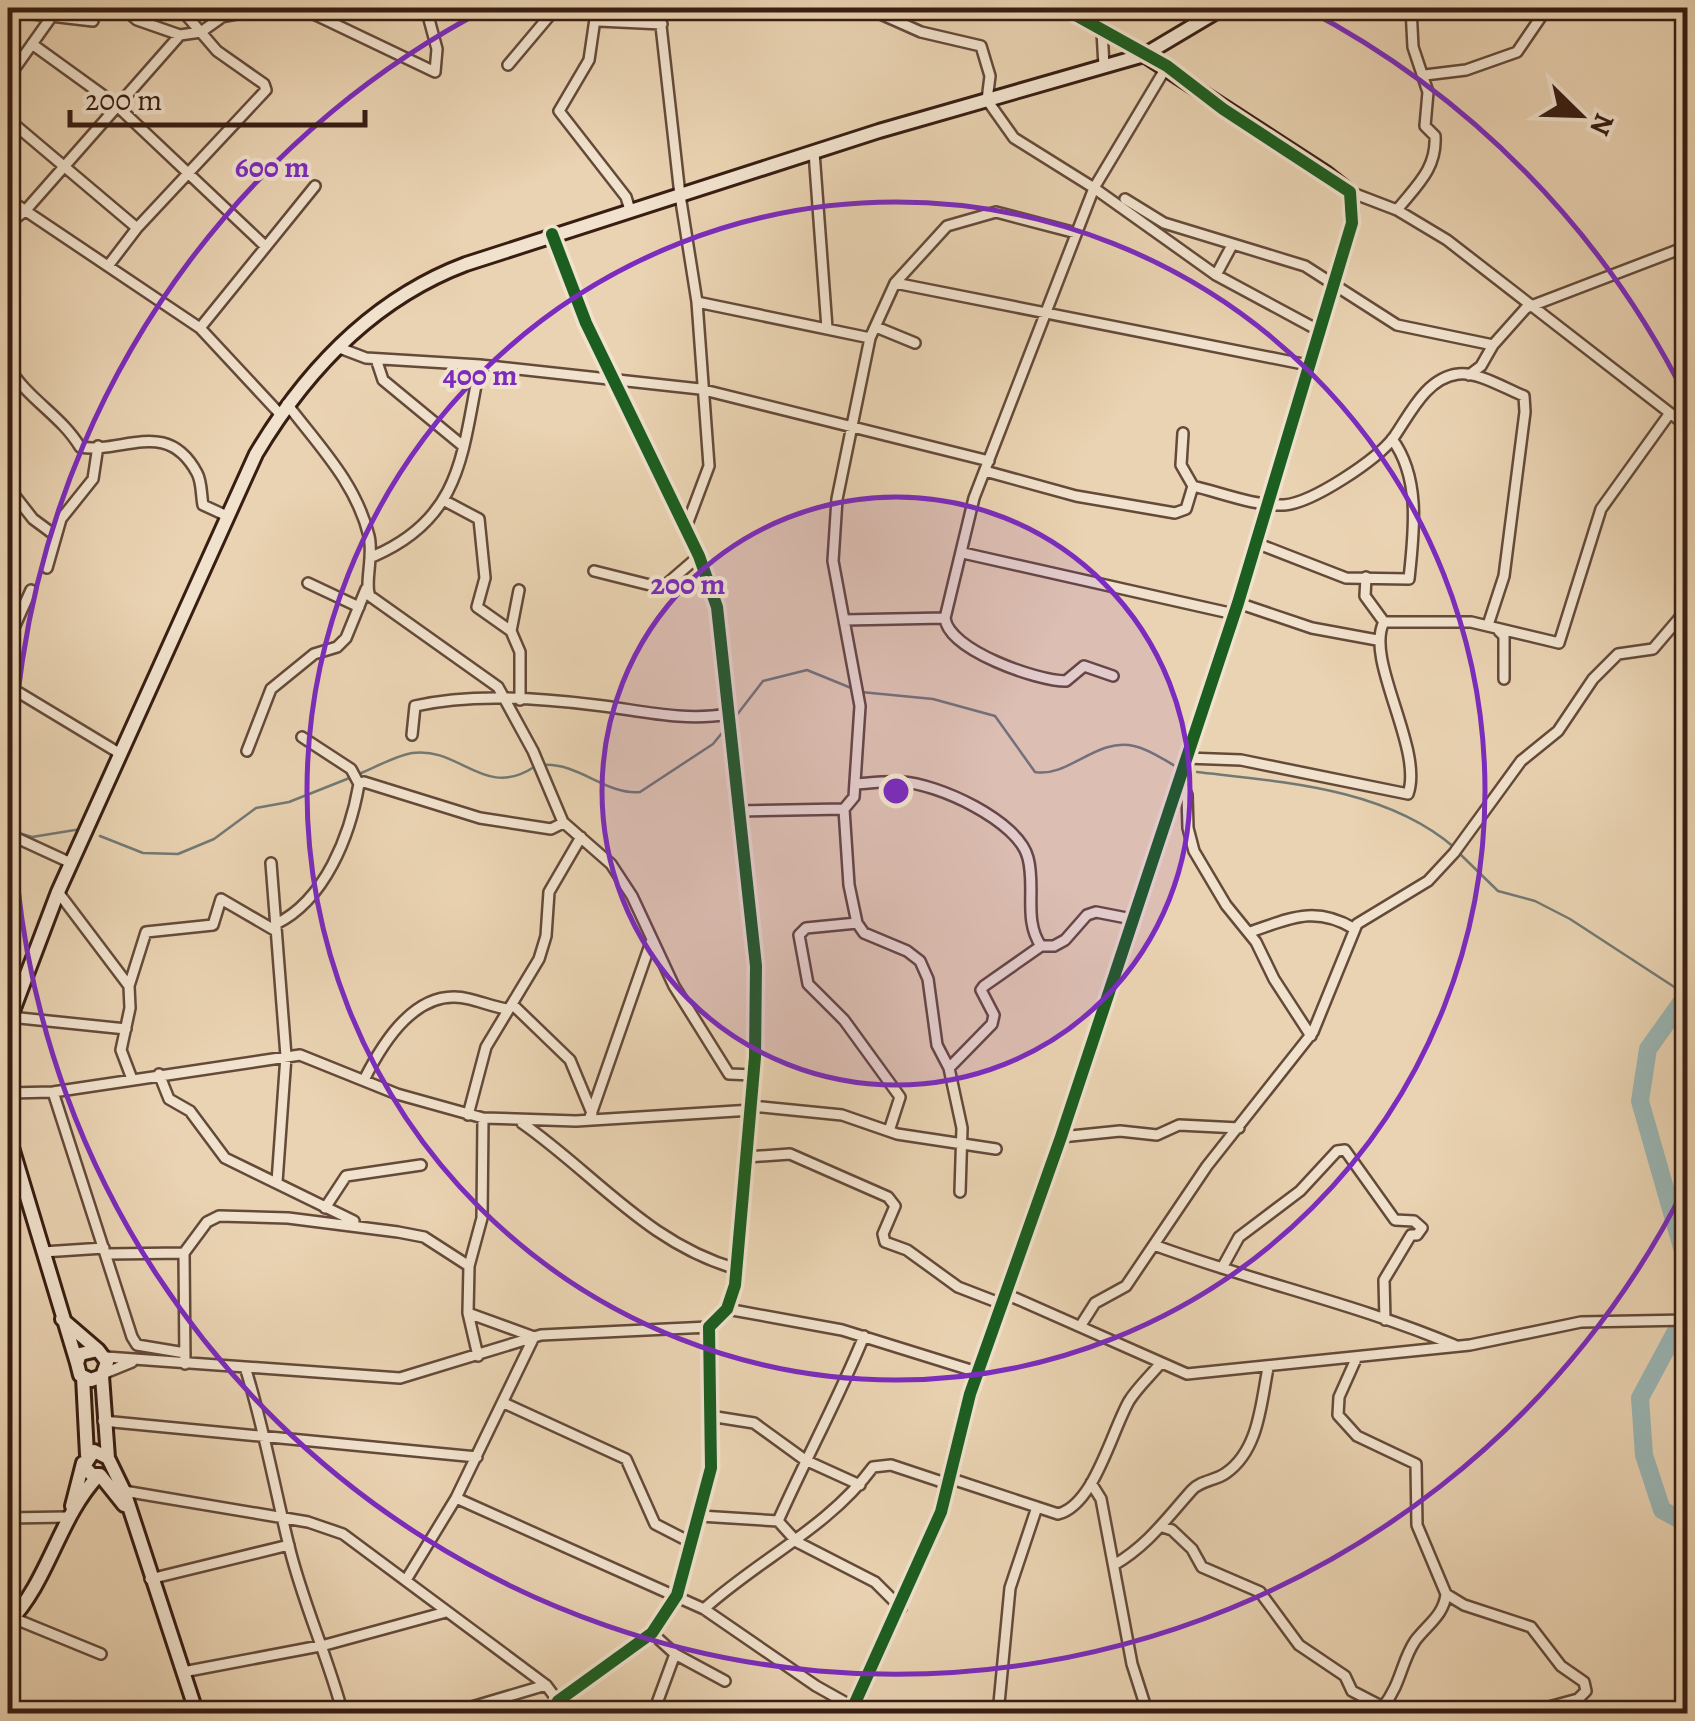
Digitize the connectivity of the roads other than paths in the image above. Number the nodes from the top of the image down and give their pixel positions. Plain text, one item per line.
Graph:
1 (123, 8) edge
2 (180, 8) edge
3 (268, 8) edge
4 (301, 8) edge
5 (426, 8) edge
6 (556, 8) edge
7 (591, 8) edge
8 (659, 8) edge
9 (867, 8) edge
10 (1063, 8) edge
11 (1223, 8) edge
12 (1411, 8) edge
13 (1548, 8) edge
14 (8, 11) edge
15 (224, 12) edge
16 (52, 16) junction
17 (596, 19) junction
18 (93, 21) dead end
19 (662, 24) junction
20 (1102, 30) junction
21 (202, 32) junction
22 (180, 34) junction
23 (32, 44) junction
24 (1144, 55) junction
25 (508, 65) dead end
26 (1104, 66) junction
27 (1167, 66) junction
28 (1426, 75) junction
29 (8, 78) edge
30 (988, 100) junction
31 (115, 104) junction
32 (8, 119) edge
33 (814, 152) junction
34 (62, 164) junction
35 (188, 172) junction
36 (316, 186) dead end
37 (1094, 188) junction
38 (1350, 192) junction
39 (680, 194) junction
40 (8, 199) edge
41 (1126, 199) dead end
42 (630, 210) junction
43 (1397, 210) junction
44 (25, 211) junction
45 (8, 224) edge
46 (137, 228) junction
47 (1076, 233) junction
48 (552, 234) junction
49 (264, 245) junction
50 (1688, 246) edge
51 (1230, 247) junction
52 (108, 266) junction
53 (1216, 275) junction
54 (895, 283) junction
55 (1334, 285) junction
56 (698, 302) junction
57 (1534, 307) junction
58 (1044, 315) junction
59 (876, 327) junction
60 (200, 328) junction
61 (826, 328) junction
62 (1318, 330) junction
63 (870, 338) junction
64 (915, 342) dead end
65 (1493, 345) junction
66 (337, 346) junction
67 (376, 359) junction
68 (480, 365) junction
69 (1308, 365) junction
70 (8, 366) edge
71 (1469, 375) junction
72 (614, 378) junction
73 (700, 390) junction
74 (283, 409) junction
75 (1670, 413) junction
76 (853, 426) junction
77 (1688, 427) edge
78 (1184, 433) dead end
79 (1392, 439) junction
80 (98, 446) junction
81 (463, 446) junction
82 (987, 466) junction
83 (8, 486) edge
84 (1193, 486) junction
85 (445, 501) junction
86 (1267, 504) junction
87 (226, 516) junction
88 (685, 530) junction
89 (56, 536) junction
90 (1256, 543) junction
91 (963, 553) junction
92 (374, 556) junction
93 (699, 556) junction
94 (47, 568) dead end
95 (594, 571) dead end
96 (1366, 578) junction
97 (308, 584) dead end
98 (366, 589) junction
99 (31, 590) dead end
100 (518, 590) dead end
101 (358, 607) junction
102 (1236, 608) junction
103 (1688, 608) edge
104 (945, 618) junction
105 (844, 620) junction
106 (1384, 622) junction
107 (1488, 625) junction
108 (511, 631) junction
109 (1499, 631) junction
110 (1377, 640) junction
111 (8, 641) edge
112 (1113, 676) dead end
113 (1504, 680) dead end
114 (8, 686) edge
115 (507, 700) junction
116 (520, 700) junction
117 (728, 714) junction
118 (412, 736) dead end
119 (302, 737) dead end
120 (247, 751) dead end
121 (119, 754) junction
122 (1186, 758) junction
123 (1179, 778) junction
124 (358, 783) junction
125 (855, 784) junction
126 (844, 809) junction
127 (739, 812) junction
128 (564, 823) junction
129 (8, 834) edge
130 (581, 838) junction
131 (72, 863) junction
132 (271, 863) dead end
133 (58, 892) junction
134 (1132, 919) junction
135 (857, 923) junction
136 (276, 928) junction
137 (1353, 928) junction
138 (1250, 932) junction
139 (652, 942) junction
140 (1042, 946) junction
141 (129, 986) junction
142 (510, 1007) junction
143 (8, 1020) edge
144 (126, 1028) junction
145 (1311, 1036) junction
146 (286, 1056) junction
147 (949, 1068) junction
148 (159, 1074) junction
149 (754, 1075) junction
150 (132, 1079) junction
151 (364, 1080) junction
152 (54, 1092) junction
153 (8, 1093) edge
154 (752, 1108) junction
155 (468, 1114) junction
156 (590, 1116) junction
157 (484, 1118) junction
158 (520, 1121) junction
159 (1239, 1128) junction
160 (889, 1131) junction
161 (8, 1134) edge
162 (1061, 1137) junction
163 (964, 1146) junction
164 (996, 1148) dead end
165 (747, 1156) junction
166 (422, 1165) dead end
167 (12, 1167) edge
168 (277, 1182) junction
169 (960, 1192) dead end
170 (325, 1208) junction
171 (370, 1227) junction
172 (1154, 1245) junction
173 (105, 1251) junction
174 (43, 1252) junction
175 (184, 1253) junction
176 (469, 1266) junction
177 (1222, 1268) junction
178 (737, 1269) junction
179 (1004, 1299) junction
180 (727, 1308) junction
181 (468, 1313) junction
182 (62, 1319) junction
183 (1385, 1320) junction
184 (1688, 1320) edge
185 (1081, 1325) junction
186 (709, 1327) junction
187 (864, 1336) junction
188 (534, 1337) junction
189 (1456, 1346) junction
190 (102, 1353) junction
191 (478, 1356) junction
192 (185, 1359) junction
193 (1356, 1359) junction
194 (135, 1361) junction
195 (76, 1363) junction
196 (1160, 1364) junction
197 (245, 1368) junction
198 (1268, 1368) junction
199 (977, 1372) junction
200 (103, 1375) junction
201 (84, 1377) junction
202 (504, 1403) junction
203 (710, 1416) junction
204 (103, 1421) junction
205 (268, 1437) junction
206 (86, 1457) junction
207 (477, 1457) junction
208 (109, 1459) junction
209 (805, 1460) junction
210 (99, 1475) junction
211 (949, 1481) junction
212 (1090, 1482) junction
213 (860, 1484) junction
214 (124, 1491) junction
215 (456, 1498) junction
216 (126, 1506) junction
217 (1037, 1506) junction
218 (70, 1513) junction
219 (700, 1516) junction
220 (8, 1518) edge
221 (285, 1518) junction
222 (778, 1521) junction
223 (1162, 1527) junction
224 (796, 1542) junction
225 (692, 1543) junction
226 (288, 1545) junction
227 (1114, 1565) junction
228 (150, 1579) junction
229 (406, 1580) junction
230 (1446, 1594) junction
231 (677, 1596) junction
232 (900, 1608) junction
233 (704, 1609) junction
234 (446, 1612) junction
235 (10, 1621) edge
236 (652, 1633) junction
237 (325, 1645) junction
238 (100, 1654) dead end
239 (675, 1654) junction
240 (183, 1672) junction
241 (725, 1681) dead end
242 (546, 1685) junction
243 (558, 1701) junction
244 (851, 1711) edge
245 (197, 1714) edge
246 (343, 1714) edge
247 (448, 1714) edge
248 (552, 1714) edge
249 (590, 1714) edge
250 (652, 1714) edge
251 (866, 1714) edge
252 (998, 1714) edge
253 (1148, 1714) edge
254 (1523, 1714) edge

1 - 22 street
2 - 21 street
3 - 15 street
4 - 5 street
6 - 25 street
7 - 17 street
8 - 19 street
9 - 30 street
10 - 20 street
11 - 24 main road
12 - 28 street
13 - 28 street
14 - 16 street
15 - 21 street
16 - 18 street
16 - 23 street
17 - 19 street
17 - 42 street
19 - 39 street
20 - 24 street
20 - 26 street
21 - 22 street
21 - 35 street
22 - 31 street
23 - 29 street
23 - 31 street
24 - 26 main road
24 - 27 main road
26 - 30 main road
27 - 37 street
27 - 38 main road
28 - 43 street
30 - 33 main road
30 - 37 street
31 - 34 street
31 - 35 street
32 - 34 street
33 - 39 main road
33 - 61 street
34 - 44 street
34 - 46 street
35 - 46 street
35 - 49 street
36 - 49 street
37 - 47 street
37 - 53 street
38 - 43 street
38 - 55 main road
39 - 42 main road
39 - 56 street
40 - 44 street
41 - 51 street
42 - 48 main road
43 - 57 street
44 - 45 street
44 - 52 street
46 - 52 street
47 - 54 street
47 - 58 street
48 - 66 main road
48 - 72 street
49 - 60 street
50 - 57 street
51 - 53 street
51 - 55 street
52 - 60 street
53 - 62 street
54 - 58 street
54 - 59 street
55 - 62 main road
55 - 65 street
56 - 61 street
56 - 73 street
57 - 65 street
57 - 75 street
58 - 69 street
58 - 82 street
59 - 63 street
59 - 64 street
60 - 74 street
61 - 63 street
62 - 69 main road
63 - 76 street
65 - 71 street
66 - 67 street
66 - 74 main road
67 - 68 street
67 - 81 street
68 - 72 street
68 - 81 street
69 - 86 main road
70 - 80 street
71 - 79 street
71 - 107 street
72 - 73 street
72 - 88 street
73 - 76 street
73 - 88 street
74 - 87 main road
74 - 92 street
75 - 77 street
75 - 109 street
76 - 82 street
76 - 105 street
78 - 84 street
79 - 86 street
79 - 96 street
80 - 87 street
80 - 89 street
81 - 85 street
82 - 84 street
82 - 91 street
83 - 89 street
84 - 86 street
85 - 92 street
85 - 108 street
86 - 90 main road
87 - 121 main road
88 - 93 street
89 - 94 street
90 - 96 street
90 - 102 main road
91 - 102 street
91 - 104 street
92 - 98 street
93 - 95 street
93 - 117 street
96 - 106 street
97 - 101 street
98 - 101 street
98 - 115 street
99 - 111 street
100 - 108 street
101 - 120 street
102 - 110 street
102 - 122 main road
103 - 137 street
104 - 105 street
104 - 112 street
105 - 125 street
106 - 107 street
106 - 110 street
107 - 109 street
108 - 116 street
109 - 113 street
110 - 122 street
114 - 121 street
115 - 116 street
115 - 118 street
115 - 128 street
116 - 117 street
117 - 127 street
119 - 124 street
121 - 131 main road
122 - 123 main road
123 - 134 main road
123 - 138 street
124 - 128 street
124 - 136 street
125 - 126 street
125 - 140 street
126 - 127 street
126 - 135 street
127 - 149 street
128 - 130 street
129 - 131 street
130 - 139 street
130 - 142 street
131 - 133 main road
132 - 136 street
133 - 141 street
133 - 143 main road
134 - 140 street
134 - 162 main road
135 - 147 street
135 - 160 street
136 - 141 street
136 - 146 street
137 - 138 street
137 - 145 street
138 - 145 street
139 - 149 street
139 - 156 street
140 - 147 street
141 - 144 street
142 - 151 street
142 - 155 street
142 - 156 street
143 - 144 street
144 - 150 street
145 - 159 street
146 - 148 street
146 - 151 street
146 - 168 street
147 - 163 street
148 - 150 street
148 - 168 street
149 - 154 street
150 - 152 street
151 - 155 street
152 - 153 street
152 - 173 street
154 - 156 street
154 - 160 street
154 - 165 street
155 - 157 street
156 - 158 street
157 - 158 street
157 - 176 street
158 - 178 street
159 - 162 street
159 - 172 street
160 - 163 street
161 - 167 main road
162 - 179 main road
163 - 164 street
163 - 169 street
165 - 178 street
165 - 179 street
166 - 170 street
167 - 174 main road
168 - 170 street
170 - 171 street
171 - 175 street
171 - 176 street
172 - 177 street
172 - 185 street
173 - 174 street
173 - 175 street
173 - 192 street
174 - 182 main road
175 - 192 street
176 - 181 street
177 - 183 street
177 - 183 street
178 - 180 street
179 - 185 street
179 - 199 main road
180 - 186 street
180 - 187 street
181 - 188 street
181 - 191 street
182 - 190 main road
182 - 195 main road
183 - 189 street
184 - 189 street
185 - 196 street
186 - 188 street
186 - 203 street
187 - 199 street
187 - 209 street
188 - 191 street
188 - 202 street
189 - 193 street
190 - 194 street
190 - 195 main road
190 - 200 main road
191 - 197 street
192 - 194 street
192 - 197 street
193 - 198 street
193 - 230 street
194 - 200 street
195 - 201 main road
196 - 198 street
196 - 212 street
197 - 205 street
198 - 223 street
199 - 211 main road
200 - 201 main road
200 - 204 main road
201 - 206 main road
202 - 207 street
202 - 225 street
203 - 209 street
203 - 219 street
204 - 205 street
204 - 208 main road
205 - 207 street
205 - 221 street
206 - 208 main road
206 - 210 main road
206 - 218 main road
207 - 215 street
208 - 210 main road
208 - 214 main road
209 - 213 street
209 - 222 street
210 - 216 main road
210 - 218 main road
211 - 213 street
211 - 217 street
211 - 232 main road
212 - 217 street
212 - 227 street
213 - 224 street
214 - 216 main road
214 - 221 street
215 - 229 street
215 - 231 street
216 - 228 main road
217 - 252 street
218 - 220 street
218 - 235 main road
219 - 222 street
219 - 225 street
221 - 226 street
221 - 229 street
222 - 224 street
223 - 227 street
223 - 230 street
224 - 232 street
224 - 233 street
225 - 231 street
226 - 228 street
226 - 237 street
227 - 253 street
228 - 240 main road
229 - 234 street
230 - 254 street
231 - 233 street
231 - 236 street
232 - 244 main road
233 - 244 street
234 - 237 street
234 - 242 street
235 - 238 street
236 - 239 street
236 - 243 street
237 - 240 street
237 - 246 street
239 - 241 street
239 - 250 street
240 - 245 main road
242 - 243 street
242 - 247 street
243 - 248 street
243 - 249 street
244 - 251 street

